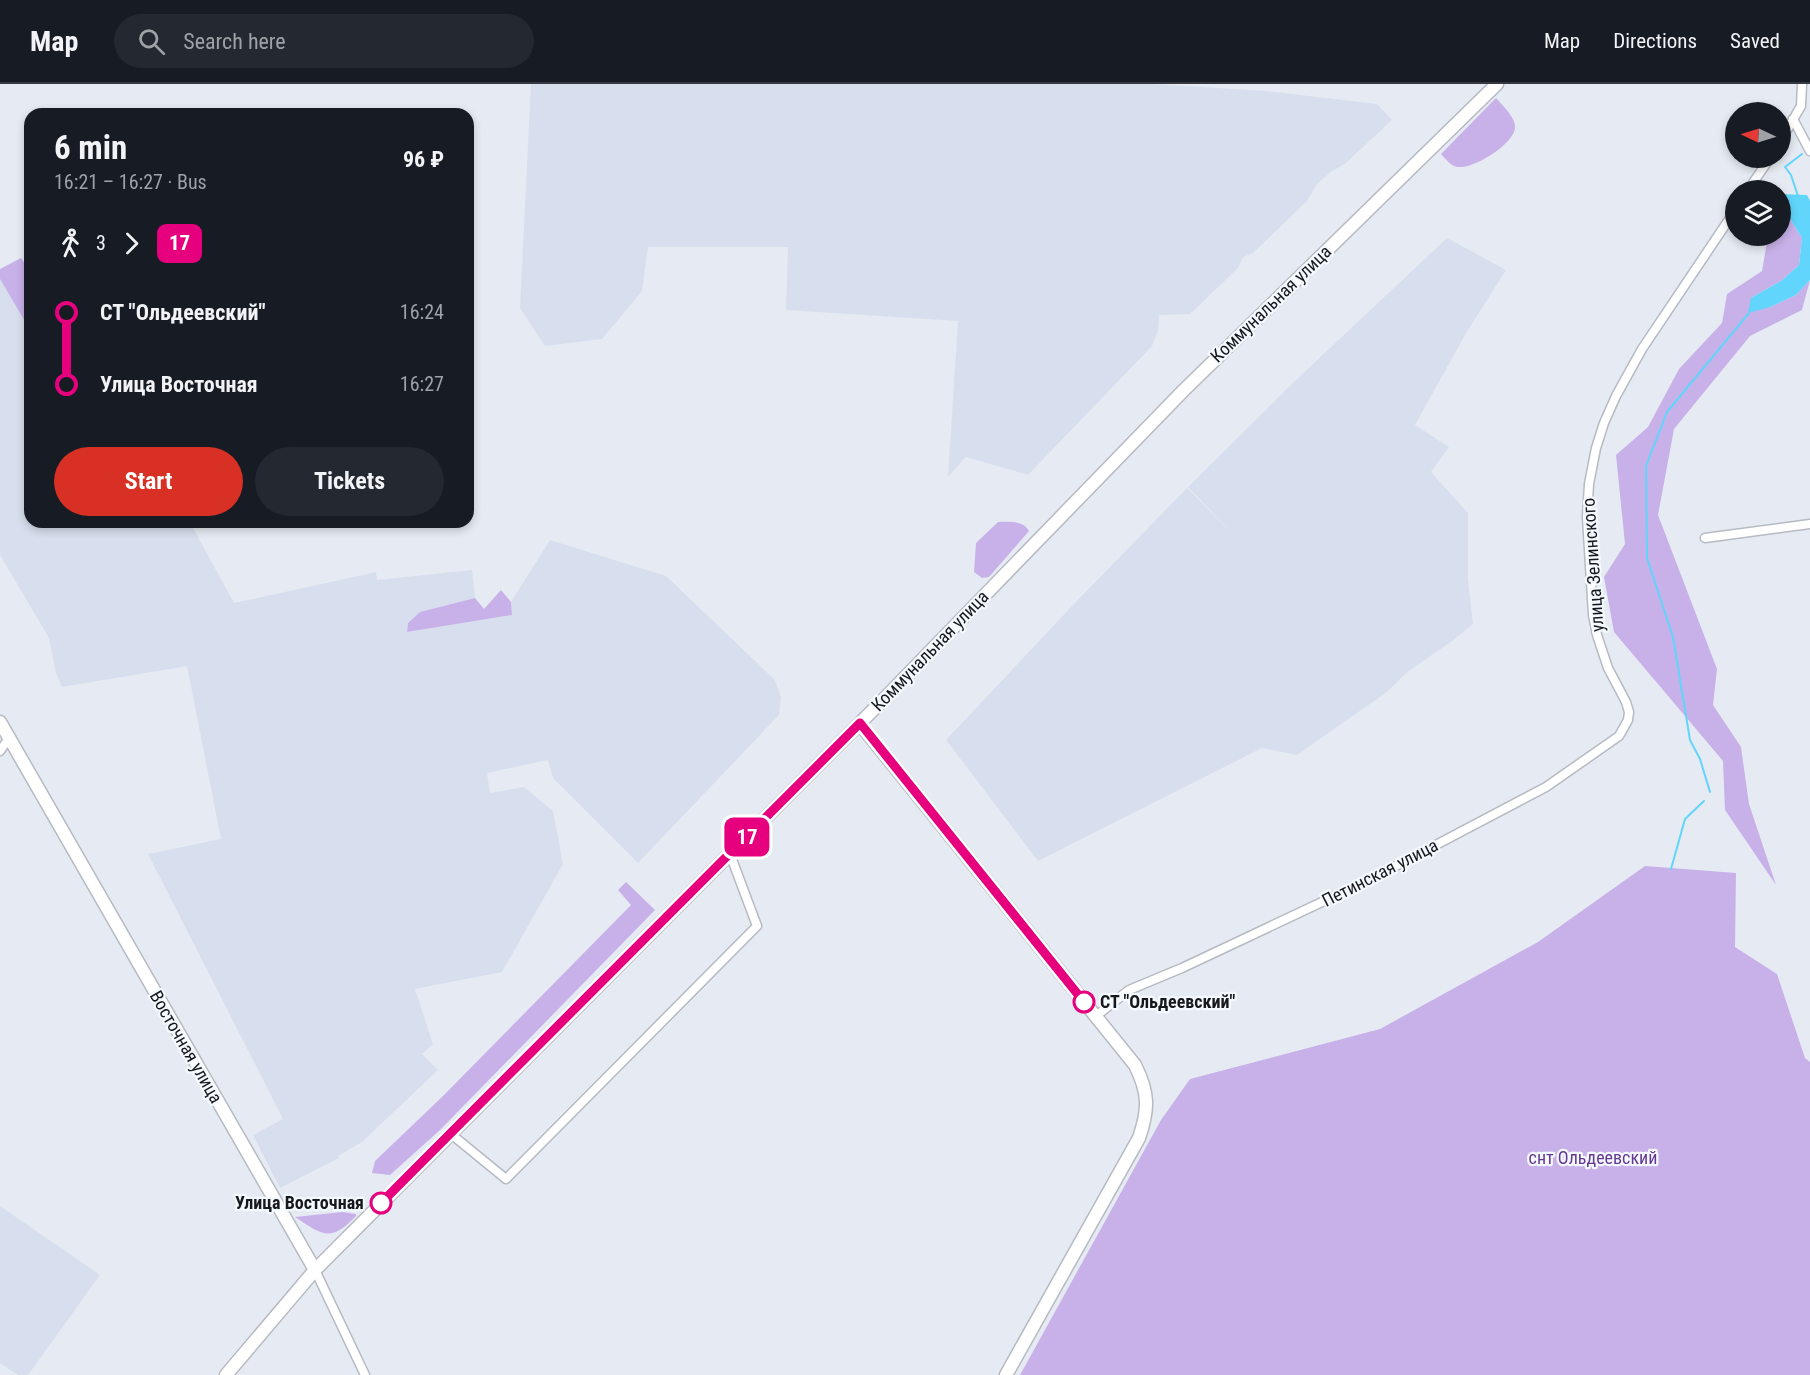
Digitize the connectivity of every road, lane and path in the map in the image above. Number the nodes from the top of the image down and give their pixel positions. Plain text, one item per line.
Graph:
1 (1497, 84) edge
2 (1803, 84) edge
3 (1801, 106) junction
4 (1810, 108) edge
5 (1793, 119) junction
6 (1791, 123) edge
7 (1810, 150) edge
8 (1725, 226) edge
9 (1810, 524) edge
10 (1705, 538) dead end
11 (0, 722) edge
12 (860, 723) junction
13 (1620, 736) joint
14 (9, 738) junction
15 (0, 751) edge
16 (730, 854) junction
17 (1095, 1016) junction
18 (451, 1134) junction
19 (315, 1270) junction
20 (226, 1375) edge
21 (365, 1375) edge
22 (1006, 1375) edge

1 - 12 main road, Коммунальная улица
2 - 3 street
3 - 4 street
3 - 5 street
5 - 6 street
5 - 7 street
8 - 13 street, улица Зелинского
9 - 10 street
11 - 14 main road, Восточная улица
12 - 16 main road, Коммунальная улица
12 - 17 main road
13 - 17 street, Петинская улица
14 - 15 street
14 - 19 main road, Восточная улица
16 - 18 main road, Коммунальная улица
16 - 18 street
17 - 22 main road
18 - 19 main road, Коммунальная улица
19 - 20 main road, Коммунальная улица
19 - 21 street, Восточная улица

